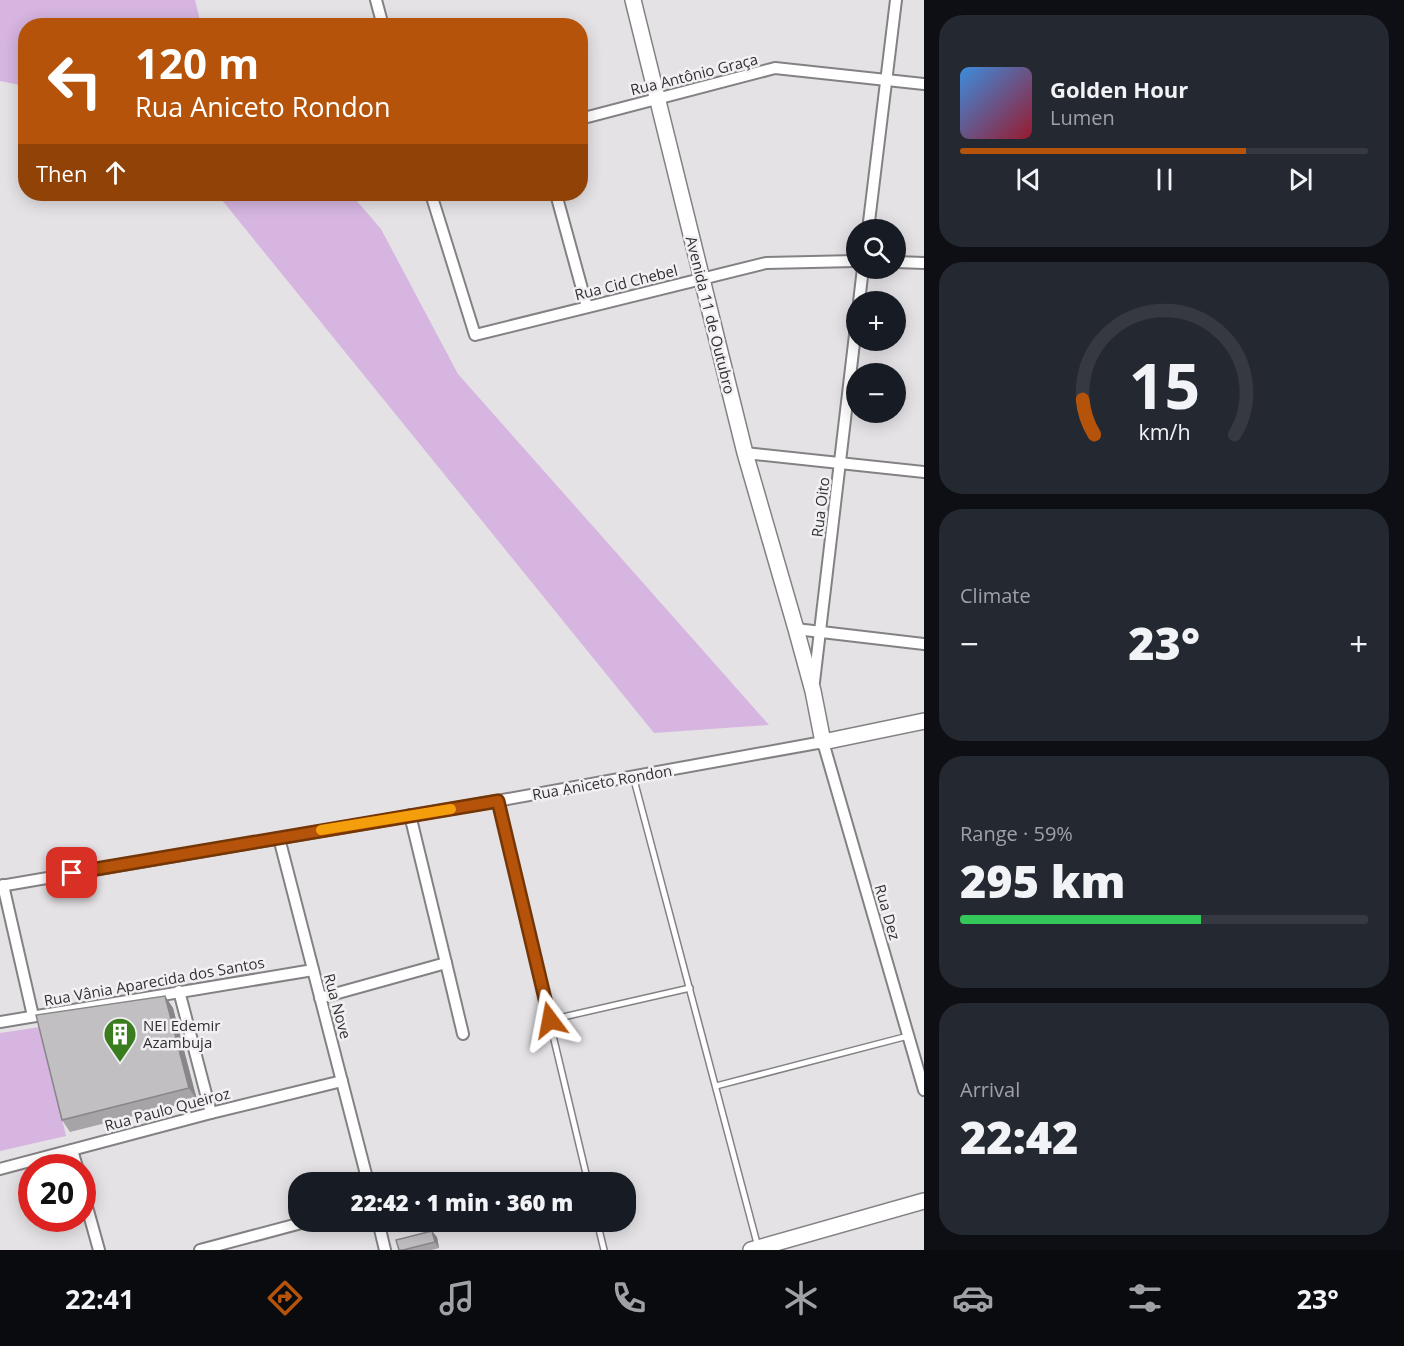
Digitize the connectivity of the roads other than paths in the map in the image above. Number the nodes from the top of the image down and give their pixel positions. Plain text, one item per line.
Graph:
1 (376, 0) edge
2 (633, 0) edge
3 (896, 0) edge
4 (381, 18) edge
5 (886, 80) junction
6 (924, 84) edge
7 (657, 99) junction
8 (588, 116) edge
9 (433, 201) edge
10 (558, 201) edge
11 (869, 219) edge
12 (846, 261) edge
13 (906, 262) edge
14 (924, 263) edge
15 (702, 278) junction
16 (587, 307) junction
17 (853, 351) edge
18 (745, 453) junction
19 (840, 463) junction
20 (924, 472) edge
21 (796, 629) junction
22 (820, 632) junction
23 (924, 644) edge
24 (813, 692) junction
25 (924, 721) edge
26 (823, 742) junction
27 (633, 776) junction
28 (498, 801) junction
29 (410, 815) junction
30 (279, 838) junction
31 (2, 885) edge
32 (446, 963) junction
33 (313, 970) junction
34 (690, 988) junction
35 (179, 991) junction
36 (320, 998) junction
37 (33, 1016) junction
38 (550, 1020) junction
39 (0, 1022) edge
40 (463, 1034) dead end
41 (908, 1036) junction
42 (342, 1081) junction
43 (716, 1086) junction
44 (924, 1090) edge
45 (211, 1113) junction
46 (72, 1150) junction
47 (73, 1154) edge
48 (0, 1169) edge
49 (365, 1172) edge
50 (586, 1172) edge
51 (924, 1201) edge
52 (288, 1227) edge
53 (94, 1232) edge
54 (381, 1232) edge
55 (600, 1232) edge
56 (755, 1249) edge
57 (99, 1250) edge
58 (200, 1250) edge
59 (385, 1250) edge
60 (604, 1250) edge

1 - 4 street
2 - 7 street, Avenida 11 de Outubro
3 - 5 street
5 - 6 street, Rua Antônio Graça
5 - 7 street, Rua Antônio Graça
5 - 11 street
7 - 8 street, Rua Antônio Graça
7 - 15 street, Avenida 11 de Outubro
9 - 16 street, Rua Cid Chebel
10 - 16 street
12 - 15 street, Rua Cid Chebel
13 - 14 street
15 - 16 street, Rua Cid Chebel
15 - 18 street, Avenida 11 de Outubro
17 - 19 street, Rua Oito
18 - 19 street
18 - 21 street, Avenida 11 de Outubro
19 - 20 street
19 - 22 street, Rua Oito
21 - 22 street
21 - 24 street, Avenida 11 de Outubro
22 - 23 street
22 - 24 street, Rua Oito
24 - 26 street, Avenida 11 de Outubro
25 - 26 street, Rua Aniceto Rondon
26 - 27 street, Rua Aniceto Rondon
26 - 41 street, Rua Dez
27 - 28 street, Rua Aniceto Rondon
27 - 34 lane
28 - 29 street, Rua Aniceto Rondon
28 - 38 lane
29 - 30 street, Rua Aniceto Rondon
29 - 32 street
30 - 31 street, Rua Aniceto Rondon
30 - 33 street, Rua Nove
31 - 37 street
32 - 36 street
32 - 40 street
33 - 35 street, Rua Vânia Aparecida dos Santos
33 - 36 street, Rua Nove
34 - 38 lane
34 - 43 lane
35 - 37 street, Rua Vânia Aparecida dos Santos
35 - 45 street
36 - 42 street, Rua Nove
37 - 39 street, Rua Vânia Aparecida dos Santos
38 - 50 lane
41 - 43 lane
41 - 44 street, Rua Dez
42 - 45 street, Rua Paulo Queiroz
42 - 49 street, Rua Nove
43 - 56 lane
45 - 46 street, Rua Paulo Queiroz
46 - 47 street
46 - 48 street, Rua Paulo Queiroz
51 - 56 street
52 - 58 street
53 - 57 street
54 - 59 street
55 - 60 lane

